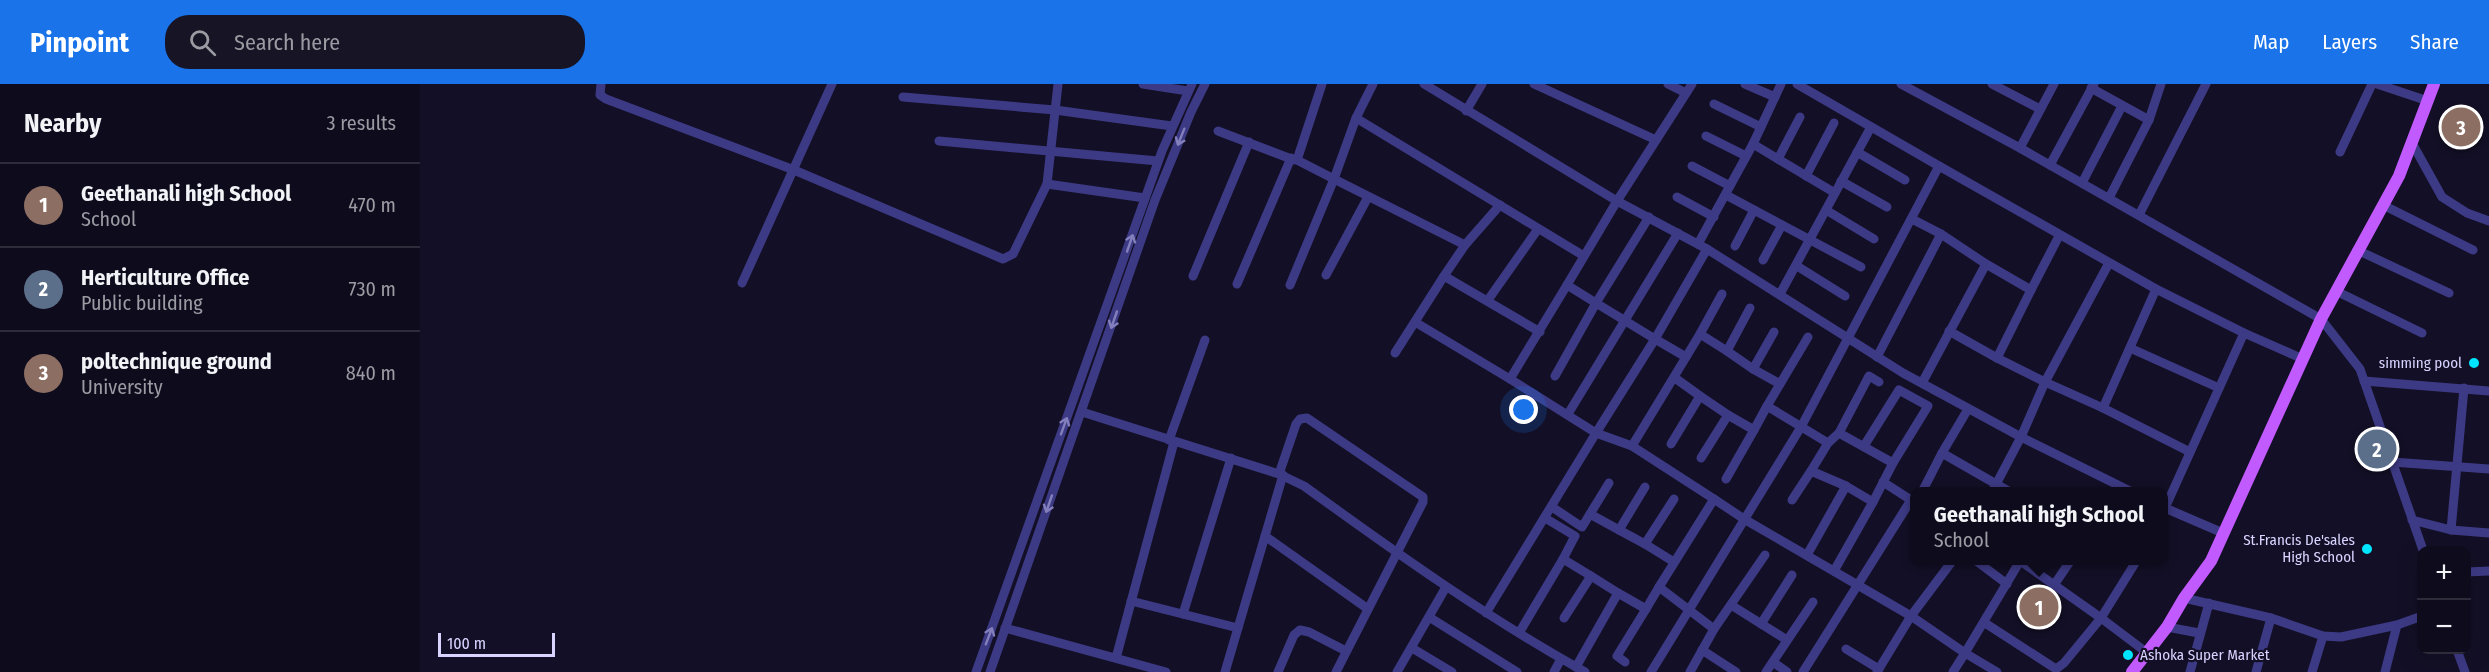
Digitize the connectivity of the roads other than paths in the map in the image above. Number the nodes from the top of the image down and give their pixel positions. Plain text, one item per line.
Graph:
1 (601, 84) edge
2 (832, 84) edge
3 (1059, 84) edge
4 (1143, 84) edge
5 (1205, 84) edge
6 (1323, 84) edge
7 (1373, 84) edge
8 (1424, 84) edge
9 (1482, 84) edge
10 (1534, 84) edge
11 (1668, 84) edge
12 (1745, 84) edge
13 (1781, 84) edge
14 (1797, 84) edge
15 (1901, 84) edge
16 (1992, 84) edge
17 (2054, 84) edge
18 (2161, 84) edge
19 (2206, 84) edge
20 (2372, 84) edge
21 (2377, 84) edge
22 (2434, 84) edge
23 (2092, 86) edge
24 (1190, 88) edge
25 (1689, 88) edge
26 (903, 97) dead end
27 (1774, 97) junction
28 (2428, 101) junction
29 (1714, 104) dead end
30 (2121, 106) junction
31 (1055, 110) junction
32 (2040, 110) junction
33 (1466, 111) junction
34 (1800, 117) dead end
35 (1356, 118) junction
36 (2149, 120) junction
37 (1833, 123) dead end
38 (1172, 126) junction
39 (1761, 127) junction
40 (1870, 128) junction
41 (1218, 131) dead end
42 (1706, 136) dead end
43 (1656, 140) junction
44 (939, 141) dead end
45 (1249, 142) junction
46 (2412, 143) junction
47 (1753, 144) junction
48 (2020, 148) junction
49 (1051, 150) junction
50 (1857, 152) junction
51 (2340, 152) dead end
52 (1746, 156) junction
53 (1294, 159) junction
54 (1778, 159) junction
55 (1158, 161) junction
56 (2050, 165) junction
57 (1692, 166) dead end
58 (1939, 166) junction
59 (794, 170) junction
60 (1806, 176) junction
61 (1334, 179) junction
62 (1905, 180) dead end
63 (1842, 181) junction
64 (2082, 183) junction
65 (1047, 184) junction
66 (1728, 191) junction
67 (1835, 194) junction
68 (1368, 197) junction
69 (1677, 197) dead end
70 (1145, 198) junction
71 (2109, 198) junction
72 (1617, 201) junction
73 (2383, 204) junction
74 (1500, 205) junction
75 (1887, 207) dead end
76 (1754, 210) junction
77 (1826, 210) junction
78 (1714, 216) junction
79 (2139, 216) junction
80 (1649, 217) junction
81 (1912, 219) junction
82 (2489, 221) edge
83 (1782, 225) junction
84 (1538, 229) junction
85 (1678, 233) junction
86 (1941, 234) junction
87 (2059, 236) junction
88 (1874, 239) dead end
89 (1811, 241) junction
90 (1465, 245) junction
91 (1735, 246) dead end
92 (1703, 247) junction
93 (2357, 250) junction
94 (2473, 250) dead end
95 (1584, 256) junction
96 (1763, 260) dead end
97 (2109, 263) junction
98 (1986, 264) junction
99 (1797, 266) junction
100 (1861, 267) dead end
101 (1326, 275) dead end
102 (1193, 276) dead end
103 (1444, 276) junction
104 (742, 283) dead end
105 (1237, 284) dead end
106 (1290, 285) dead end
107 (1567, 285) junction
108 (2156, 289) junction
109 (2031, 290) junction
110 (2336, 291) junction
111 (2449, 293) dead end
112 (1722, 294) dead end
113 (1780, 294) junction
114 (1845, 296) dead end
115 (1488, 300) junction
116 (1596, 303) junction
117 (1750, 308) dead end
118 (2321, 319) junction
119 (1625, 321) junction
120 (1415, 322) junction
121 (1949, 331) junction
122 (1540, 332) junction
123 (1774, 332) dead end
124 (2244, 333) junction
125 (2422, 333) dead end
126 (1700, 334) junction
127 (1808, 337) dead end
128 (1655, 339) junction
129 (1848, 339) junction
130 (1205, 340) dead end
131 (2130, 348) junction
132 (1726, 351) junction
133 (1395, 353) dead end
134 (1686, 357) junction
135 (1877, 357) junction
136 (1996, 358) junction
137 (2303, 359) junction
138 (1753, 369) junction
139 (1555, 376) dead end
140 (1674, 378) junction
141 (1510, 379) junction
142 (2364, 381) junction
143 (1879, 382) dead end
144 (2045, 382) junction
145 (1922, 383) junction
146 (1780, 384) junction
147 (2219, 388) junction
148 (2464, 388) junction
149 (2489, 391) edge
150 (1700, 396) junction
151 (1767, 406) junction
152 (2103, 408) junction
153 (1968, 409) junction
154 (1082, 412) junction
155 (1568, 414) junction
156 (1728, 415) junction
157 (1801, 427) junction
158 (1754, 430) junction
159 (1596, 433) junction
160 (1839, 433) junction
161 (2021, 437) junction
162 (1172, 441) junction
163 (1828, 443) junction
164 (1671, 444) dead end
165 (1632, 446) junction
166 (1864, 447) junction
167 (2190, 452) junction
168 (1942, 453) junction
169 (1231, 458) junction
170 (1701, 458) dead end
171 (2392, 462) junction
172 (1893, 463) junction
173 (2457, 466) junction
174 (2489, 469) edge
175 (1811, 471) junction
176 (1281, 475) junction
177 (1726, 479) dead end
178 (1883, 482) junction
179 (1609, 483) dead end
180 (1846, 486) junction
181 (1645, 487) dead end
182 (1925, 487) edge
183 (1993, 487) edge
184 (1995, 487) edge
185 (2122, 487) edge
186 (1910, 497) edge
187 (1674, 499) dead end
188 (1714, 499) junction
189 (1791, 500) dead end
190 (2168, 500) edge
191 (1873, 502) junction
192 (1910, 504) edge
193 (1552, 507) junction
194 (2168, 511) edge
195 (1590, 514) junction
196 (1545, 518) junction
197 (1744, 519) junction
198 (2412, 520) junction
199 (1619, 530) junction
200 (2451, 530) junction
201 (2489, 533) edge
202 (2223, 534) junction
203 (1265, 536) junction
204 (1645, 544) junction
205 (2422, 546) edge
206 (1397, 553) junction
207 (1765, 555) dead end
208 (1807, 555) junction
209 (1563, 559) junction
210 (1674, 562) junction
211 (1950, 565) edge
212 (1981, 565) edge
213 (2017, 565) edge
214 (2025, 565) edge
215 (2068, 565) edge
216 (2134, 565) edge
217 (1834, 571) junction
218 (2489, 571) edge
219 (2471, 572) edge
220 (1792, 574) dead end
221 (1591, 576) junction
222 (2007, 584) junction
223 (2054, 585) junction
224 (1446, 586) junction
225 (1659, 587) junction
226 (1858, 587) junction
227 (1618, 593) junction
228 (2184, 598) junction
229 (1131, 601) junction
230 (1813, 602) dead end
231 (2209, 603) junction
232 (1731, 605) junction
233 (1368, 609) junction
234 (1646, 609) junction
235 (1688, 609) junction
236 (1486, 613) junction
237 (1183, 614) junction
238 (1911, 616) junction
239 (1428, 617) junction
240 (1564, 618) dead end
241 (2101, 618) junction
242 (2271, 618) junction
243 (2417, 618) edge
244 (1985, 623) junction
245 (1761, 624) junction
246 (2397, 625) junction
247 (2167, 627) junction
248 (1005, 628) junction
249 (1238, 628) junction
250 (1714, 629) junction
251 (1519, 633) junction
252 (2199, 633) junction
253 (2323, 636) junction
254 (1787, 640) junction
255 (1412, 648) junction
256 (1846, 649) dead end
257 (1702, 650) junction
258 (1346, 651) junction
259 (2146, 652) junction
260 (1965, 653) junction
261 (2458, 654) edge
262 (1116, 658) junction
263 (1560, 660) junction
264 (1625, 662) dead end
265 (1773, 662) junction
266 (1580, 670) edge
267 (1878, 670) edge
268 (1733, 671) edge
269 (976, 672) edge
270 (990, 672) edge
271 (1166, 672) edge
272 (1225, 672) edge
273 (1278, 672) edge
274 (1336, 672) edge
275 (1397, 672) edge
276 (1452, 672) edge
277 (1517, 672) edge
278 (1554, 672) edge
279 (1651, 672) edge
280 (1690, 672) edge
281 (1766, 672) edge
282 (1787, 672) edge
283 (1803, 672) edge
284 (1953, 672) edge
285 (1997, 672) edge
286 (2132, 672) edge
287 (2190, 672) edge
288 (2256, 672) edge
289 (2312, 672) edge
290 (2385, 672) edge
291 (2465, 672) edge

1 - 59 street
2 - 59 street
3 - 31 street
4 - 24 street
5 -> 154 street
6 - 53 street
7 - 35 street
8 - 33 street
9 - 33 street
10 - 43 street
11 - 25 street
12 - 27 street
13 - 27 street
14 - 40 street
15 - 48 street
16 - 32 street
17 - 32 street
18 - 36 street
19 - 79 street
20 - 51 street
21 - 28 street
22 - 28 main road
23 - 30 street
23 - 56 street
24 - 38 street
25 - 43 street
26 - 31 street
27 - 39 street
28 - 46 main road
29 - 39 street
30 - 36 street
30 - 64 street
31 - 38 street
31 - 49 street
32 - 48 street
33 - 72 street
34 - 54 street
35 - 61 street
35 - 74 street
36 - 71 street
37 - 60 street
38 - 55 street
39 - 47 street
40 - 50 street
40 - 58 street
41 - 45 street
42 - 52 street
43 - 72 street
44 - 49 street
45 - 53 street
45 - 102 street
46 - 73 main road
46 - 82 street
47 - 52 street
47 - 54 street
48 - 56 street
49 - 55 street
49 - 65 street
50 - 62 street
50 - 63 street
52 - 66 street
53 - 61 street
53 - 105 street
54 - 60 street
55 - 70 street
56 - 64 street
57 - 66 street
58 - 81 street
58 - 87 street
59 - 65 street
59 - 104 street
60 - 67 street
61 - 68 street
61 - 106 street
63 - 67 street
63 - 75 street
64 - 71 street
65 - 70 street
66 - 76 street
66 - 78 street
67 - 77 street
68 - 90 street
68 - 101 street
69 - 78 street
269 -> 70 street
71 - 79 street
72 - 80 street
72 - 95 street
73 - 93 main road
73 - 94 street
74 - 84 street
74 - 90 street
76 - 83 street
76 - 91 street
77 - 88 street
77 - 89 street
78 - 92 street
79 - 118 street
80 - 85 street
80 - 116 street
81 - 86 street
81 - 129 street
83 - 89 street
83 - 96 street
84 - 95 street
84 - 115 street
85 - 92 street
85 - 119 street
86 - 98 street
86 - 135 street
87 - 97 street
87 - 109 street
89 - 99 street
89 - 100 street
90 - 103 street
92 - 113 street
92 - 128 street
93 - 110 main road
93 - 111 street
95 - 107 street
97 - 108 street
97 - 144 street
98 - 109 street
98 - 121 street
99 - 113 street
99 - 114 street
103 - 115 street
103 - 120 street
107 - 116 street
107 - 122 street
108 - 124 street
108 - 131 street
109 - 136 street
110 - 118 main road
110 - 125 street
112 - 126 street
113 - 129 street
115 - 122 street
116 - 119 street
116 - 139 street
117 - 132 street
118 - 137 main road
118 - 142 street
119 - 128 street
119 - 155 street
120 - 133 street
120 - 141 street
121 - 136 street
121 - 145 street
122 - 141 street
123 - 138 street
124 - 137 street
124 - 147 street
126 - 132 street
126 - 134 street
127 - 146 street
128 - 134 street
128 - 159 street
129 - 135 street
129 - 157 street
130 - 162 street
131 - 147 street
131 - 152 street
132 - 138 street
134 - 140 street
135 - 145 street
136 - 144 street
137 - 202 main road
138 - 146 street
140 - 150 street
140 - 165 street
141 - 155 street
142 - 148 street
142 - 171 street
143 - 160 street
144 - 152 street
144 - 161 street
145 - 153 street
146 - 151 street
147 - 167 street
148 - 149 street
148 - 173 street
150 - 156 street
150 - 164 street
151 - 157 street
151 - 158 street
152 - 167 street
153 - 161 street
153 - 168 street
154 - 162 street
154 -> 248 street
155 - 159 street
156 - 158 street
156 - 170 street
157 - 163 street
157 - 197 street
158 - 177 street
159 - 165 street
159 - 193 street
160 - 163 street
160 - 166 street
161 - 184 street
161 - 185 street
162 - 169 street
162 - 229 street
163 - 175 street
165 - 188 street
166 - 172 street
166 - 172 street
167 - 190 street
168 - 182 street
168 - 183 street
169 - 176 street
169 - 237 street
171 - 173 street
171 - 198 street
172 - 178 street
173 - 174 street
173 - 200 street
175 - 180 street
175 - 189 street
176 - 203 street
176 - 206 street
176 - 206 street
178 - 186 street
178 - 191 street
179 - 195 street
180 - 191 street
180 - 208 street
181 - 199 street
187 - 204 street
188 - 197 street
188 - 210 street
191 - 217 street
192 - 226 street
193 - 195 street
193 - 196 street
194 - 202 street
195 - 199 street
196 - 209 street
196 - 236 street
197 - 208 street
197 - 235 street
198 - 200 street
198 - 205 street
199 - 204 street
200 - 201 street
202 - 228 main road
203 - 233 street
203 - 249 street
204 - 210 street
206 - 224 street
206 - 233 street
207 - 232 street
208 - 217 street
209 - 221 street
209 - 251 street
210 - 225 street
211 - 238 street
212 - 222 street
213 - 222 street
214 - 223 street
215 - 223 street
216 - 241 street
217 - 226 street
218 - 219 street
220 - 245 street
221 - 227 street
221 - 240 street
222 - 244 street
223 - 241 street
224 - 236 street
224 - 239 street
225 - 234 street
225 - 235 street
226 - 238 street
226 - 283 street
227 - 234 street
227 - 266 street
228 - 231 street
228 - 247 main road
229 - 237 street
229 - 262 street
230 - 254 street
231 - 242 street
231 - 252 street
232 - 245 street
232 - 250 street
233 - 258 street
234 - 264 street
235 - 250 street
235 - 279 street
236 - 251 street
237 - 249 street
238 - 260 street
238 - 267 street
239 - 255 street
239 - 277 street
241 - 244 street
241 - 259 street
242 - 253 street
242 - 288 street
243 - 246 street
244 - 260 street
245 - 254 street
246 - 253 street
246 - 290 street
247 - 252 street
247 - 259 main road
248 - 262 street
248 - 270 street
249 - 272 street
250 - 257 street
251 - 263 street
252 - 287 street
253 - 289 street
254 - 265 street
255 - 275 street
255 - 276 street
256 - 267 street
257 - 268 street
257 - 280 street
258 - 273 street
258 - 274 street
259 - 286 main road
260 - 284 street
260 - 285 street
261 - 291 street
262 - 271 street
263 - 266 street
263 - 278 street
265 - 281 street
265 - 282 street

